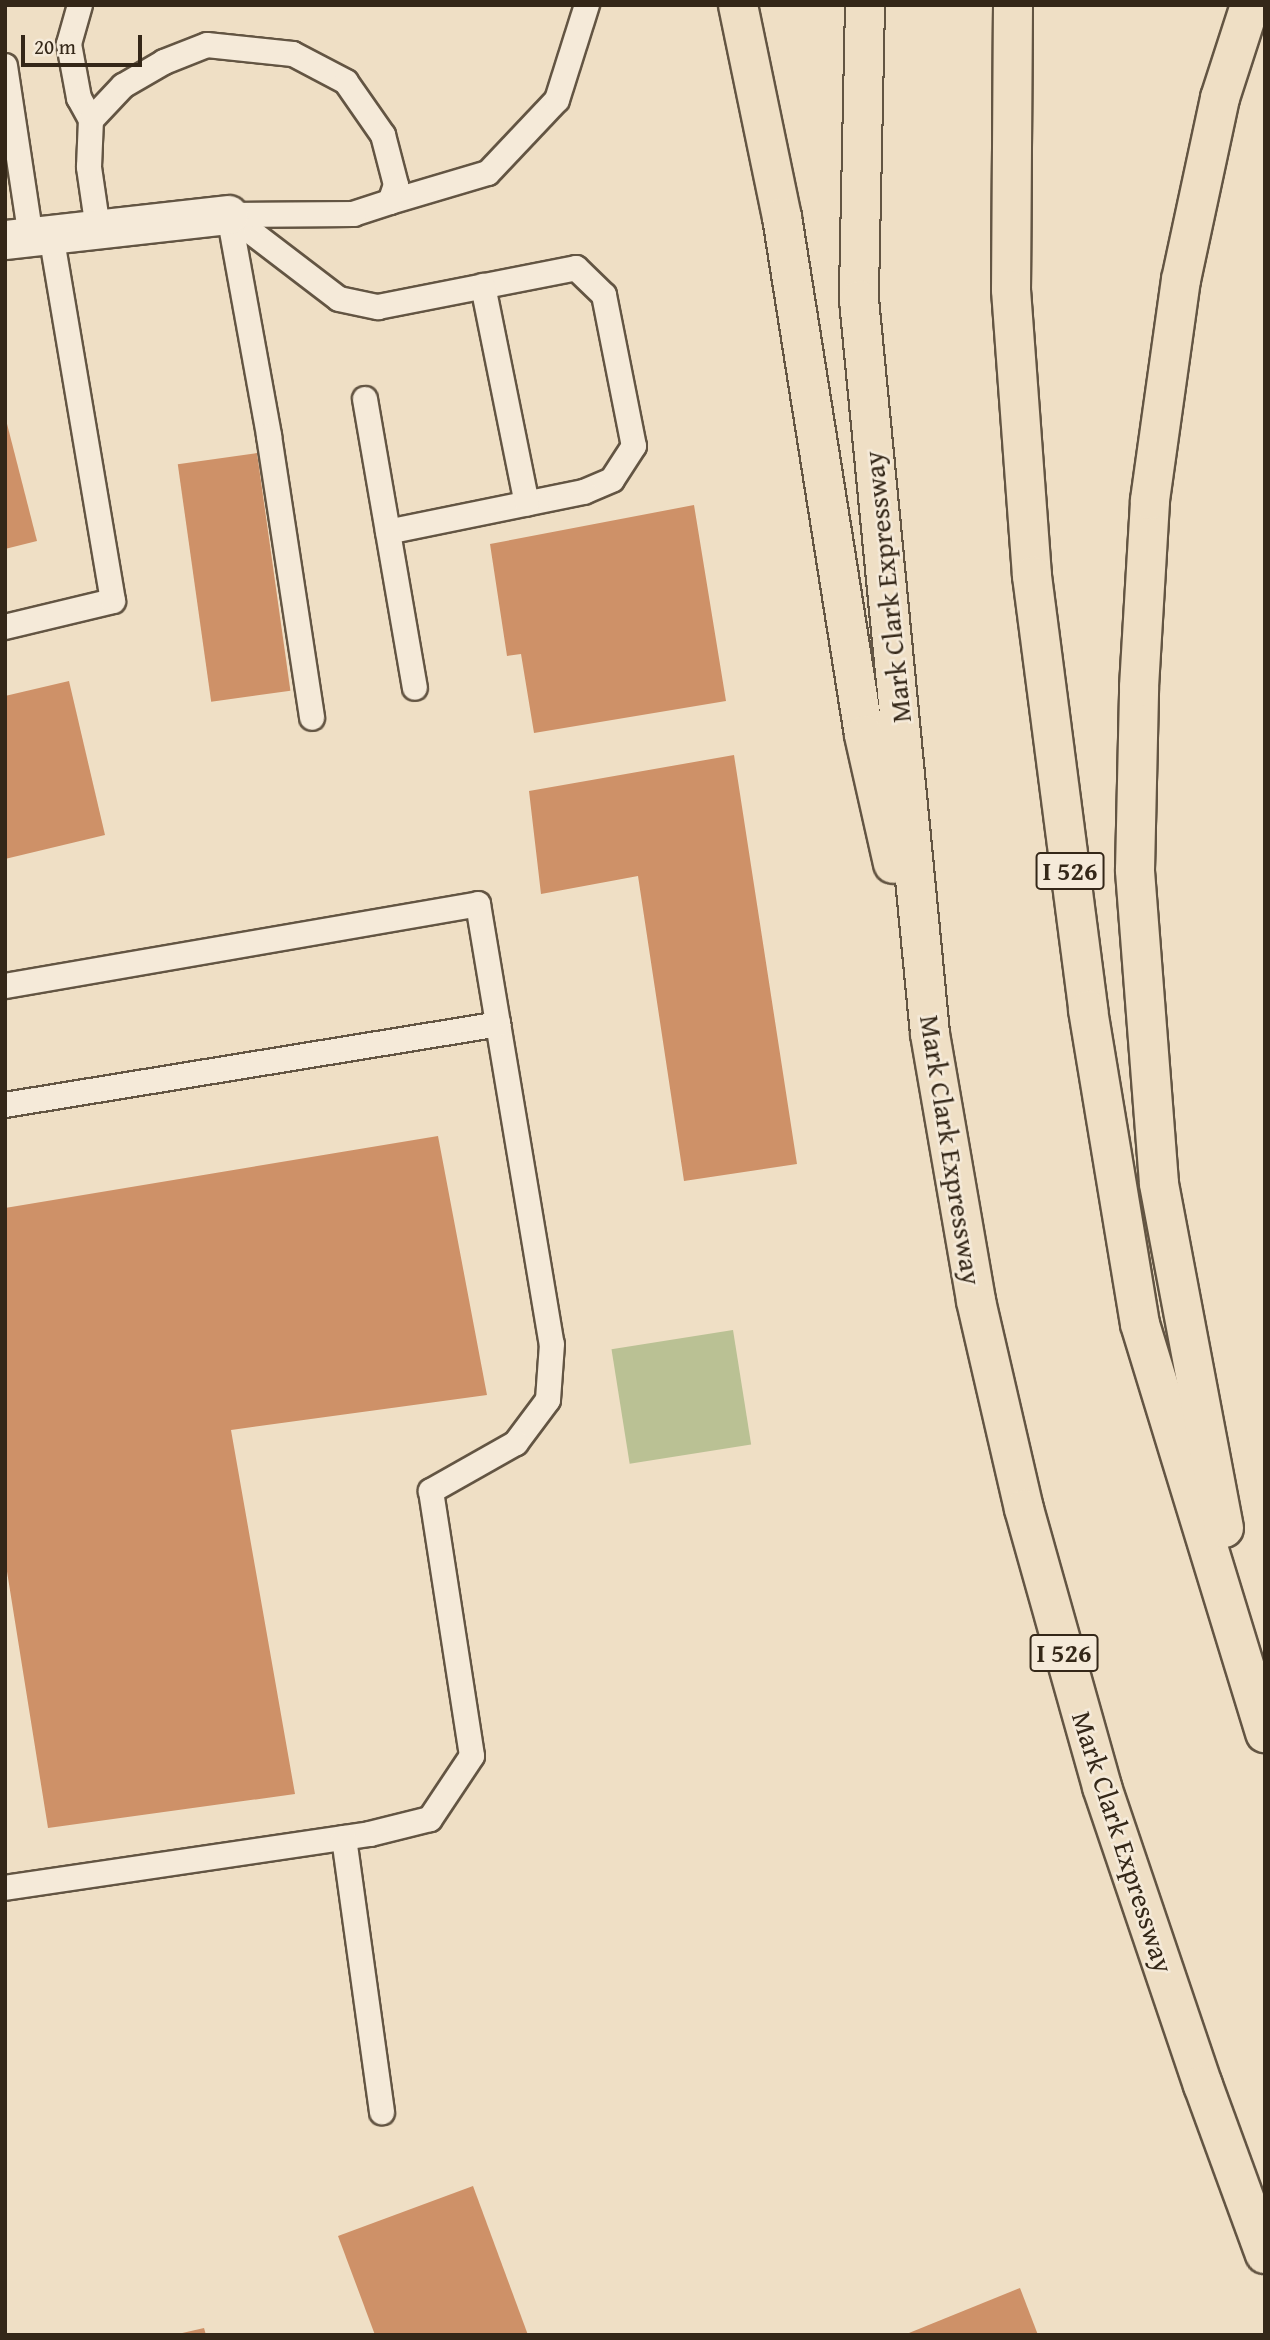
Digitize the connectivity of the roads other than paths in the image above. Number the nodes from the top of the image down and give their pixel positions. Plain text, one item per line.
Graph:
1 (80, 5) edge
2 (587, 5) edge
3 (738, 5) edge
4 (865, 5) edge
5 (1013, 5) edge
6 (1250, 5) edge
7 (5, 66) edge
8 (91, 120) junction
9 (390, 202) junction
10 (229, 215) junction
11 (98, 229) junction
12 (29, 237) edge
13 (483, 286) junction
14 (365, 399) dead end
15 (527, 504) junction
16 (388, 532) junction
17 (5, 627) edge
18 (415, 688) dead end
19 (312, 718) dead end
20 (5, 986) edge
21 (498, 1024) junction
22 (930, 1034) junction
23 (5, 1105) edge
24 (1262, 1724) edge
25 (344, 1838) junction
26 (5, 1888) edge
27 (382, 2112) dead end
28 (1265, 2254) edge

1 - 8 lane
2 - 9 lane
3 - 22 highway
4 - 22 highway, Mark Clark Expressway / I 526
5 - 24 highway, I 526
6 - 24 highway
7 - 12 lane
8 - 9 lane
8 - 11 lane
9 - 10 lane
10 - 11 street
10 - 13 lane
10 - 19 lane
11 - 12 street
12 - 17 lane
13 - 15 lane
13 - 15 lane
14 - 16 lane
15 - 16 lane
16 - 18 lane
20 - 21 lane
21 - 23 lane
21 - 25 lane
22 - 28 highway, Mark Clark Expressway / I 526
25 - 26 lane
25 - 27 lane

